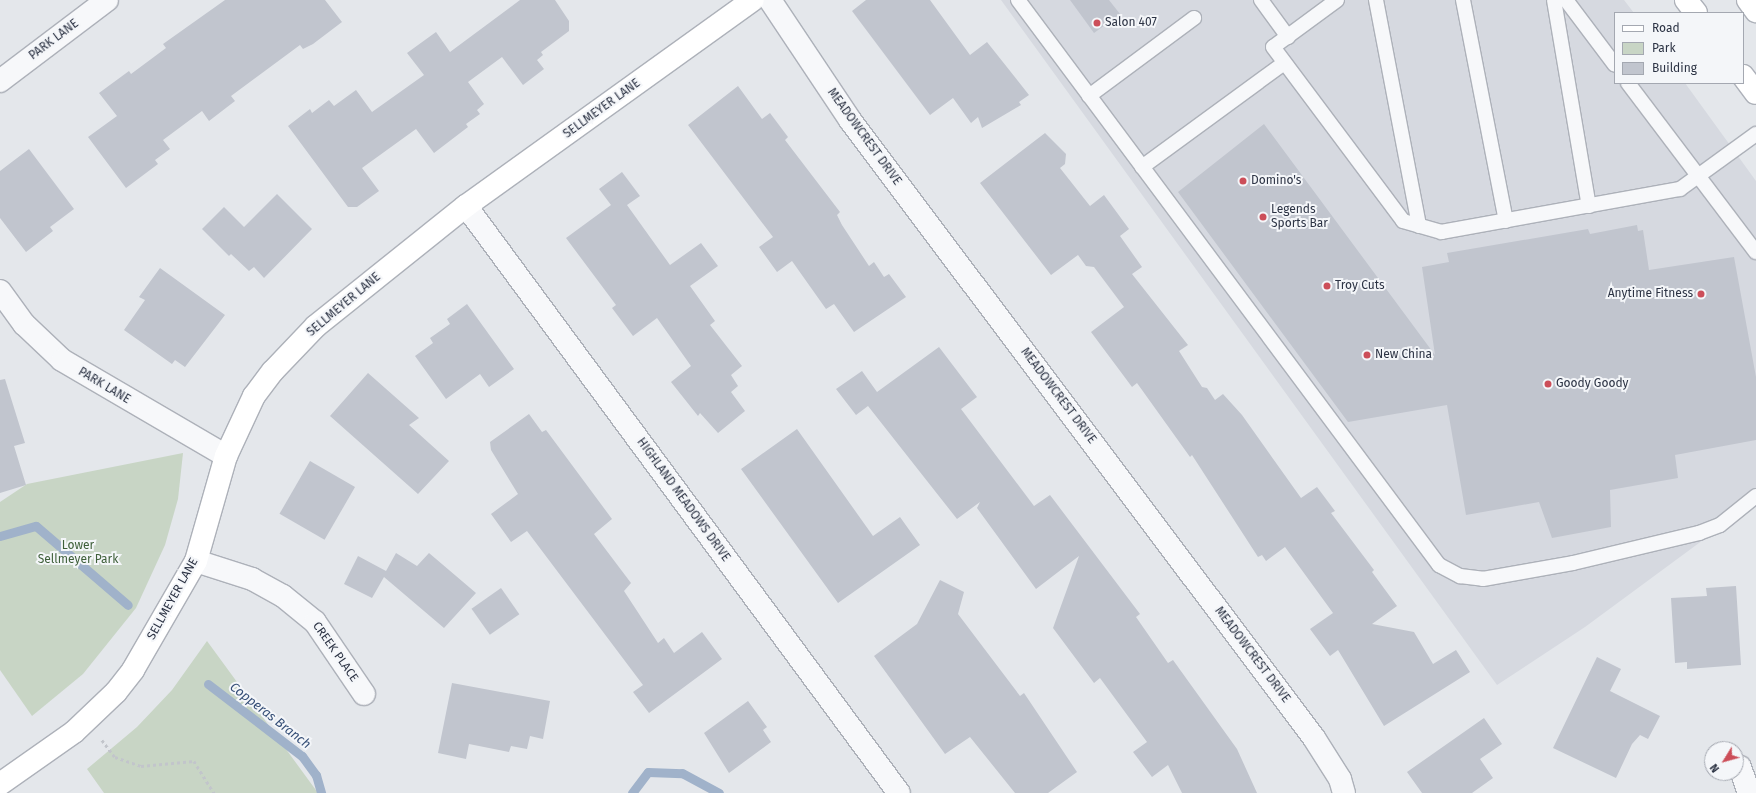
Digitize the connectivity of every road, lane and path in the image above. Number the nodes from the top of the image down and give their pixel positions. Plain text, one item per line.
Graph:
1 (107, 0) edge
2 (753, 0) edge
3 (770, 0) edge
4 (1018, 0) edge
5 (1261, 0) edge
6 (1337, 0) edge
7 (1376, 0) edge
8 (1462, 0) edge
9 (1554, 0) edge
10 (1566, 0) edge
11 (1686, 0) edge
12 (1748, 0) edge
13 (1756, 11) edge
14 (1695, 12) edge
15 (1194, 18) dead end
16 (1288, 37) junction
17 (1284, 63) junction
18 (1614, 64) edge
19 (1744, 77) edge
20 (0, 81) edge
21 (1629, 84) edge
22 (1756, 93) edge
23 (1089, 96) junction
24 (1756, 134) edge
25 (1142, 167) junction
26 (1699, 176) junction
27 (466, 206) junction
28 (1589, 206) junction
29 (1506, 220) junction
30 (1419, 226) junction
31 (1756, 252) edge
32 (0, 291) edge
33 (226, 456) junction
34 (1756, 496) edge
35 (196, 561) junction
36 (364, 694) dead end
37 (86, 721) junction
38 (1744, 779) edge
39 (0, 784) edge
40 (214, 793) edge
41 (899, 793) edge
42 (1344, 793) edge
43 (1749, 793) edge

1 - 20 street, PARK LANE
2 - 27 street, SELLMEYER LANE
3 - 42 street, MEADOWCREST DRIVE
4 - 23 lane
5 - 16 lane
6 - 16 lane
7 - 30 lane
8 - 29 lane
9 - 28 lane
10 - 18 lane
11 - 14 street
12 - 13 street
15 - 23 lane
16 - 17 lane
17 - 25 lane
17 - 30 lane
19 - 22 street
21 - 26 lane
23 - 25 lane
24 - 26 lane
25 - 34 lane
26 - 28 lane
26 - 31 lane
27 - 33 street, SELLMEYER LANE
27 - 41 street, HIGHLAND MEADOWS DRIVE
28 - 29 lane
29 - 30 lane
32 - 33 street, PARK LANE
33 - 35 street, SELLMEYER LANE
35 - 36 street, CREEK PLACE
35 - 37 street, SELLMEYER LANE
37 - 39 street, SELLMEYER LANE
37 - 40 path
38 - 43 street

